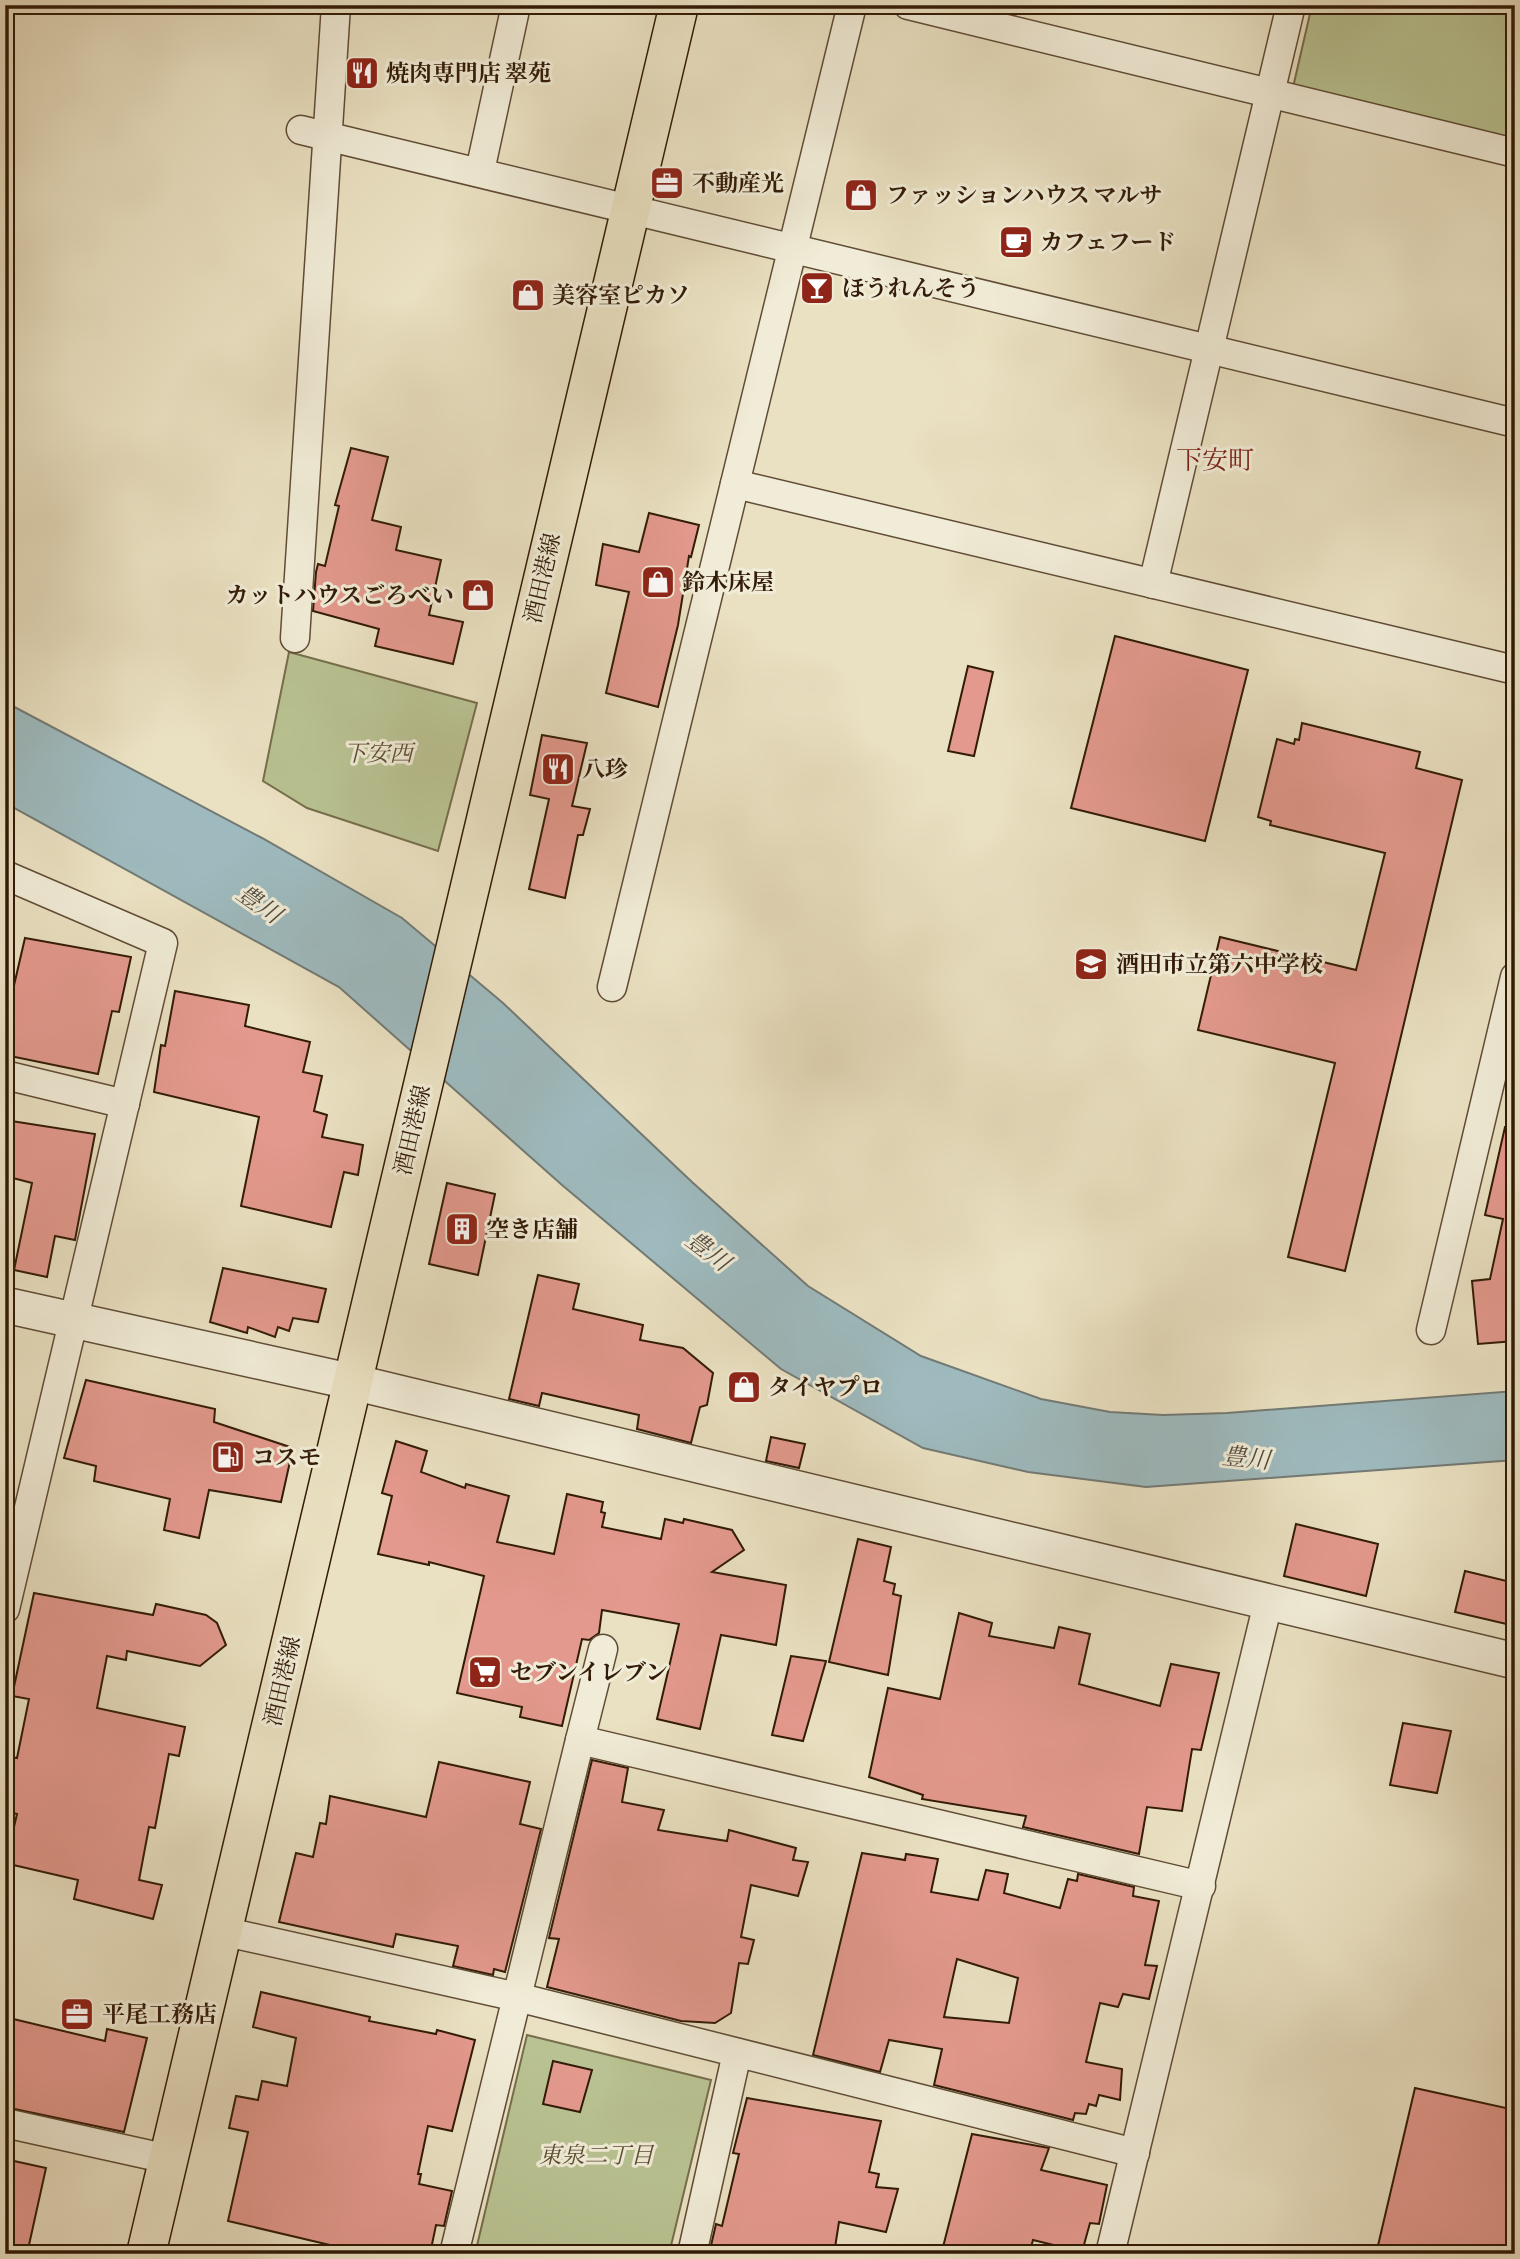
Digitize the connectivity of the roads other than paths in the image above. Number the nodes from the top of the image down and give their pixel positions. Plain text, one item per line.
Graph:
1 (336, 5) edge
2 (516, 5) edge
3 (679, 5) edge
4 (852, 5) edge
5 (908, 5) edge
6 (1292, 5) edge
7 (1270, 93) junction
8 (314, 132) junction
9 (1515, 153) edge
10 (480, 171) junction
11 (630, 208) junction
12 (793, 247) junction
13 (1209, 351) junction
14 (1515, 423) edge
15 (735, 484) junction
16 (1153, 584) junction
17 (295, 638) dead end
18 (1515, 670) edge
19 (5, 875) edge
20 (1515, 977) edge
21 (612, 988) dead end
22 (5, 1075) edge
23 (125, 1104) junction
24 (5, 1304) edge
25 (74, 1320) junction
26 (1431, 1330) dead end
27 (353, 1382) junction
28 (12, 1549) edge
29 (1268, 1603) junction
30 (5, 1609) edge
31 (603, 1649) dead end
32 (1515, 1661) edge
33 (580, 1740) junction
34 (1201, 1886) junction
35 (222, 1931) junction
36 (517, 1997) junction
37 (737, 2053) junction
38 (5, 2123) edge
39 (1135, 2153) junction
40 (169, 2159) junction
41 (146, 2254) edge
42 (454, 2254) edge
43 (692, 2254) edge
44 (1110, 2254) edge

1 - 8 street
2 - 10 street
3 - 11 main road, 酒田港線
4 - 12 street
5 - 7 street
6 - 7 street
7 - 9 street
7 - 13 street
8 - 10 street
8 - 17 street
10 - 11 street
11 - 12 street
11 - 27 main road, 酒田港線
12 - 13 street
12 - 15 street
13 - 14 street
13 - 16 street
15 - 16 street
15 - 21 street
16 - 18 street
19 - 23 street
20 - 26 street
22 - 23 street
23 - 25 street
24 - 25 street
25 - 27 street
25 - 28 street
27 - 29 street
27 - 35 main road, 酒田港線
28 - 30 street
29 - 32 street
29 - 34 street
31 - 33 street
33 - 34 street
33 - 36 street
34 - 39 street
35 - 36 street
35 - 40 main road, 酒田港線
36 - 37 street
36 - 42 street
37 - 39 street
37 - 43 street
38 - 40 street
39 - 44 street
40 - 41 main road, 酒田港線

